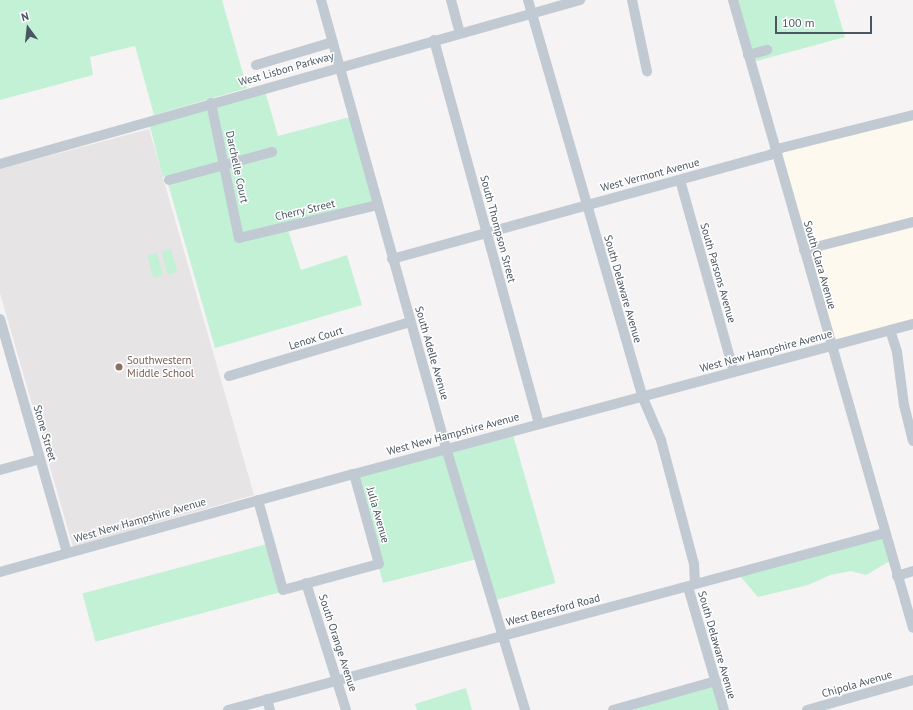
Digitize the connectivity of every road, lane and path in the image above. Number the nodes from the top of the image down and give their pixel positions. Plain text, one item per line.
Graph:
1 (321, 0) edge
2 (450, 0) edge
3 (528, 0) edge
4 (580, 0) edge
5 (632, 0) edge
6 (733, 0) edge
7 (532, 13) junction
8 (460, 33) junction
9 (434, 40) junction
10 (333, 42) junction
11 (767, 50) dead end
12 (748, 55) junction
13 (256, 65) dead end
14 (340, 67) junction
15 (647, 72) dead end
16 (211, 103) junction
17 (913, 115) edge
18 (776, 151) junction
19 (272, 152) dead end
20 (0, 164) edge
21 (226, 165) junction
22 (169, 180) dead end
23 (680, 180) junction
24 (377, 205) junction
25 (586, 205) junction
26 (913, 222) edge
27 (486, 233) junction
28 (239, 238) joint
29 (804, 250) junction
30 (392, 259) junction
31 (0, 319) edge
32 (410, 322) junction
33 (913, 324) edge
34 (890, 330) junction
35 (831, 346) junction
36 (734, 372) junction
37 (230, 376) dead end
38 (642, 396) junction
39 (539, 424) junction
40 (913, 441) edge
41 (446, 448) junction
42 (40, 459) junction
43 (0, 470) edge
44 (354, 474) junction
45 (258, 500) junction
46 (885, 533) junction
47 (67, 553) junction
48 (913, 571) edge
49 (0, 572) edge
50 (897, 576) junction
51 (306, 583) junction
52 (691, 585) junction
53 (913, 628) edge
54 (503, 635) junction
55 (337, 680) junction
56 (913, 680) edge
57 (716, 681) junction
58 (267, 700) junction
59 (228, 710) edge
60 (270, 710) edge
61 (346, 710) edge
62 (525, 710) edge
63 (613, 710) edge
64 (724, 710) edge
65 (807, 710) edge

1 - 10 street, South Adelle Avenue
2 - 8 street
3 - 7 street, South Delaware Avenue
4 - 7 street, West Lisbon Parkway
5 - 15 street
6 - 12 street, South Clara Avenue
7 - 8 street, West Lisbon Parkway
7 - 25 street, South Delaware Avenue
8 - 9 street, West Lisbon Parkway
9 - 14 street, West Lisbon Parkway
9 - 27 street, South Thompson Street
10 - 13 street
10 - 14 street, South Adelle Avenue
11 - 12 street
12 - 18 street, South Clara Avenue
14 - 16 street, West Lisbon Parkway
14 - 24 street, South Adelle Avenue
16 - 20 street, West Lisbon Parkway
16 - 21 street, Darchelle Court
17 - 18 street, West Vermont Avenue
18 - 23 street, West Vermont Avenue
18 - 29 street, South Clara Avenue
19 - 21 street
21 - 22 street
21 - 28 street, Darchelle Court
23 - 25 street, West Vermont Avenue
23 - 36 street, South Parsons Avenue
24 - 28 street, Cherry Street
24 - 30 street, South Adelle Avenue
25 - 27 street, West Vermont Avenue
25 - 38 street, South Delaware Avenue
26 - 29 street
27 - 30 street, West Vermont Avenue
27 - 39 street, South Thompson Street
29 - 35 street, South Clara Avenue
30 - 32 street, South Adelle Avenue
31 - 42 street, Stone Street
32 - 37 street, Lenox Court
32 - 41 street, South Adelle Avenue
33 - 34 street, West New Hampshire Avenue
34 - 35 street, West New Hampshire Avenue
34 - 40 street
35 - 36 street, West New Hampshire Avenue
35 - 46 street, South Clara Avenue
36 - 38 street, West New Hampshire Avenue
38 - 39 street, West New Hampshire Avenue
38 - 52 street, South Delaware Avenue
39 - 41 street, West New Hampshire Avenue
41 - 44 street, West New Hampshire Avenue
41 - 54 street, South Adelle Avenue
42 - 43 street
42 - 47 street, Stone Street
44 - 45 street, West New Hampshire Avenue
44 - 51 street, Julia Avenue
45 - 47 street, West New Hampshire Avenue
45 - 51 street
46 - 50 street, South Clara Avenue
46 - 52 street, West Beresford Road
47 - 49 street, West New Hampshire Avenue
48 - 50 street
50 - 53 street, South Clara Avenue
51 - 55 street, South Orange Avenue
52 - 54 street, West Beresford Road
52 - 57 street, South Delaware Avenue
54 - 55 street, West Beresford Road
54 - 62 street, South Adelle Avenue
55 - 58 street, West Beresford Road
55 - 61 street, South Orange Avenue
56 - 65 street, Chipola Avenue
57 - 63 street
57 - 64 street, South Delaware Avenue
58 - 59 street, West Beresford Road
58 - 60 street

